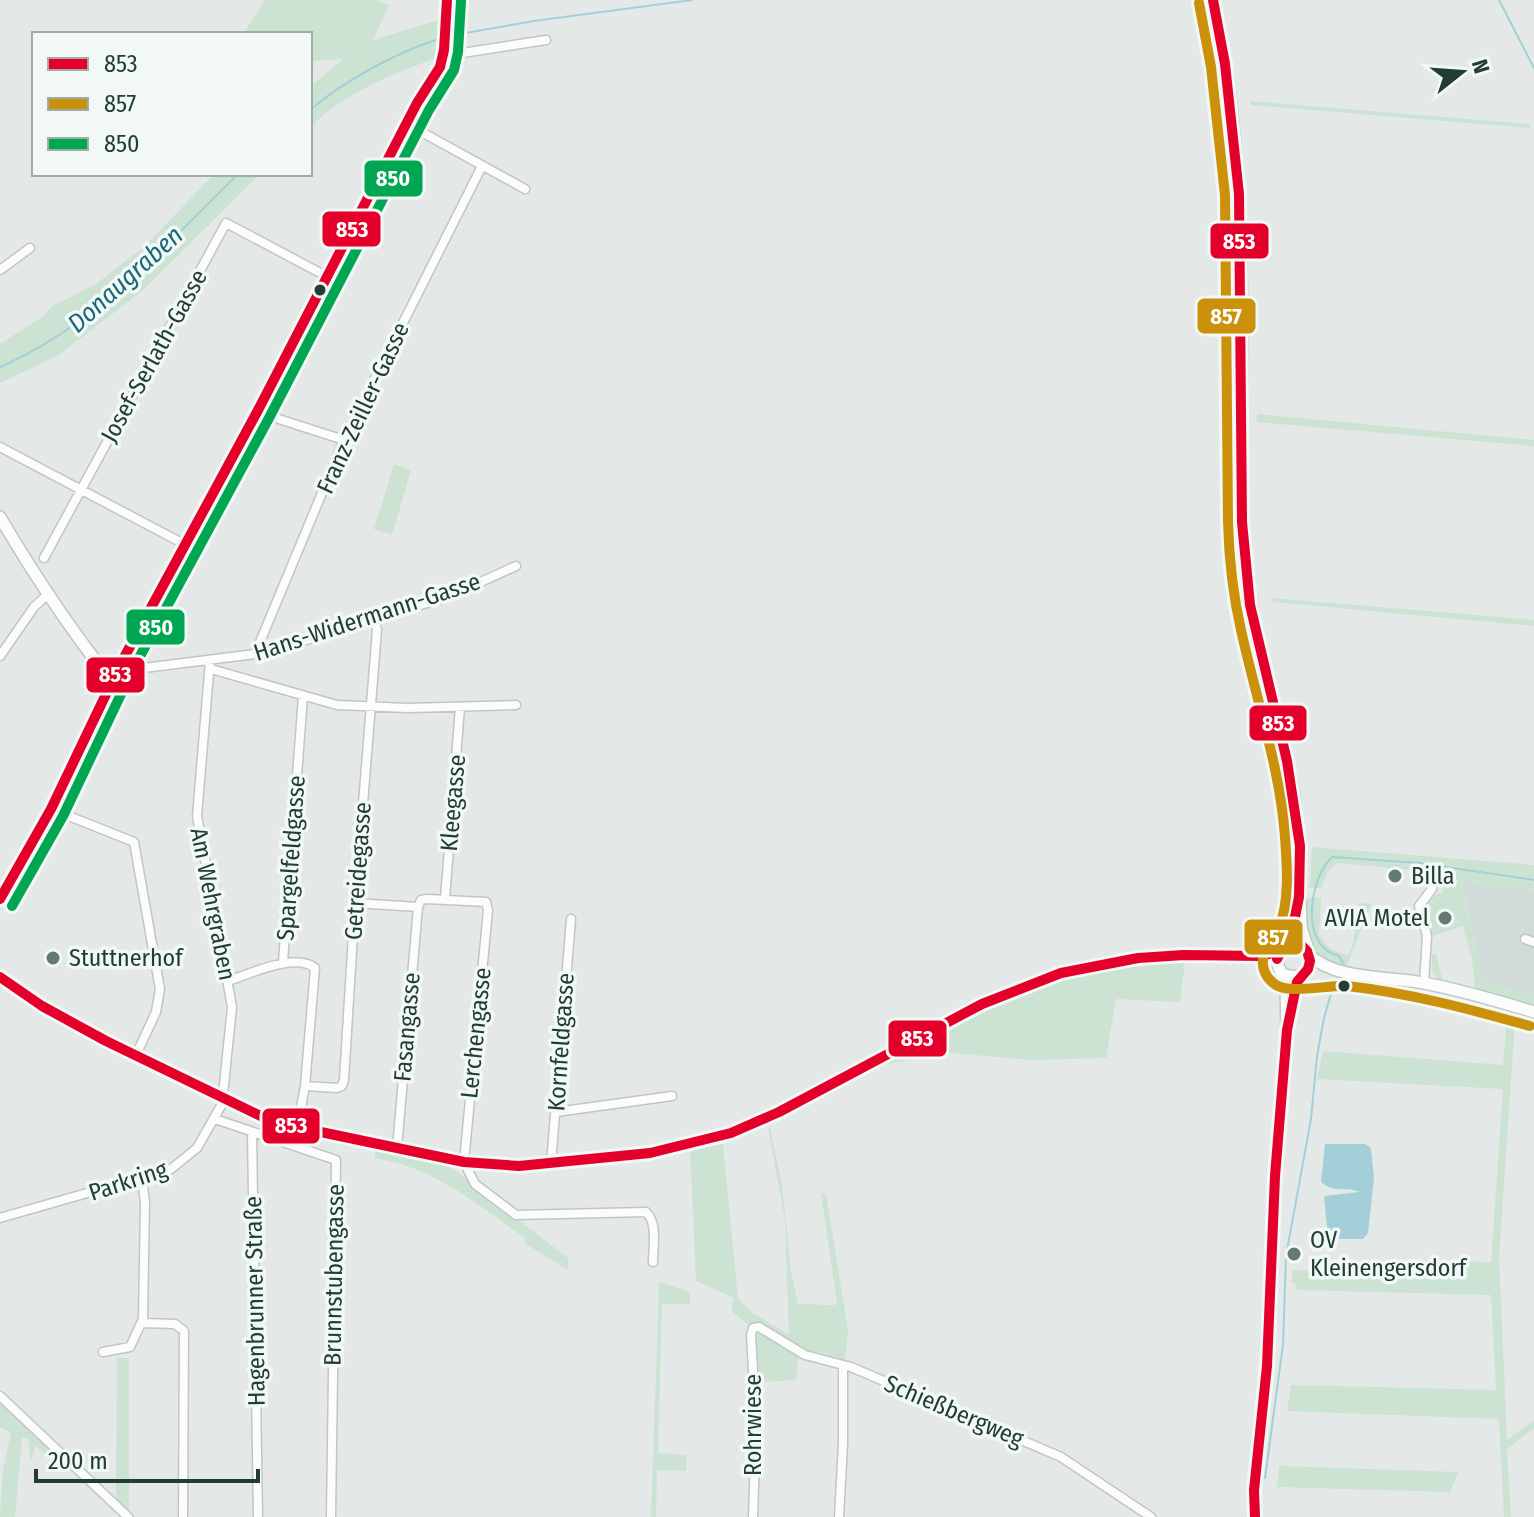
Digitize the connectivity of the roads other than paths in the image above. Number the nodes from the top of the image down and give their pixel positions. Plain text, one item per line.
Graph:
1 (447, 0) edge
2 (1213, 0) edge
3 (546, 40) dead end
4 (443, 53) junction
5 (407, 124) junction
6 (482, 166) junction
7 (525, 189) dead end
8 (30, 248) dead end
9 (0, 270) edge
10 (326, 276) junction
11 (257, 412) junction
12 (344, 440) junction
13 (0, 447) edge
14 (81, 489) junction
15 (0, 517) edge
16 (184, 544) junction
17 (44, 558) dead end
18 (516, 566) dead end
19 (47, 595) junction
20 (374, 619) junction
21 (255, 654) junction
22 (0, 656) edge
23 (120, 665) junction
24 (210, 665) junction
25 (112, 682) junction
26 (303, 696) junction
27 (516, 705) dead end
28 (460, 707) junction
29 (370, 708) junction
30 (51, 809) junction
31 (1433, 876) dead end
32 (1299, 897) junction
33 (0, 899) edge
34 (445, 899) junction
35 (355, 903) junction
36 (418, 907) junction
37 (571, 919) dead end
38 (1282, 948) junction
39 (1308, 953) junction
40 (1226, 957) junction
41 (283, 962) junction
42 (1281, 972) junction
43 (1344, 972) junction
44 (1302, 974) junction
45 (0, 977) edge
46 (228, 981) junction
47 (1424, 983) junction
48 (1534, 1012) edge
49 (1287, 1030) junction
50 (136, 1055) junction
51 (305, 1086) junction
52 (672, 1096) dead end
53 (223, 1099) junction
54 (556, 1112) junction
55 (215, 1119) junction
56 (297, 1129) junction
57 (252, 1132) junction
58 (397, 1148) junction
59 (464, 1162) junction
60 (551, 1164) junction
61 (142, 1179) junction
62 (0, 1218) edge
63 (653, 1262) dead end
64 (142, 1323) junction
65 (751, 1332) joint
66 (103, 1352) dead end
67 (843, 1365) junction
68 (0, 1396) edge
69 (128, 1517) edge
70 (183, 1517) edge
71 (258, 1517) edge
72 (331, 1517) edge
73 (753, 1517) edge
74 (839, 1517) edge
75 (1151, 1517) edge
76 (1255, 1517) edge

1 - 4 main road
2 - 32 main road
3 - 4 street
4 - 5 main road
5 - 6 street
5 - 10 main road
6 - 7 street
6 - 12 street, Franz-Zeiller-Gasse
8 - 9 street
10 - 11 main road
10 - 14 street, Josef-Serlath-Gasse
11 - 12 street
11 - 16 main road
12 - 21 street, Franz-Zeiller-Gasse
13 - 14 street
14 - 16 street
14 - 17 street, Josef-Serlath-Gasse
15 - 19 main road
16 - 23 main road
18 - 20 street, Hans-Widermann-Gasse
19 - 22 street
19 - 25 main road
20 - 21 street, Hans-Widermann-Gasse
20 - 29 street, Getreidegasse
21 - 24 street, Hans-Widermann-Gasse
23 - 24 street, Hans-Widermann-Gasse
23 - 25 main road
24 - 26 street
24 - 46 street, Am Wehrgraben
25 - 30 main road
26 - 29 street
26 - 41 street, Spargelfeldgasse
27 - 28 street
28 - 29 street
28 - 34 street, Kleegasse
29 - 35 street, Getreidegasse
30 - 33 main road
30 - 50 street
31 - 47 street
32 - 38 main road
32 - 39 main road
34 - 36 street
34 - 59 street, Lerchengasse
35 - 36 street
35 - 51 street, Getreidegasse
36 - 58 street, Fasangasse
37 - 54 street, Kornfeldgasse
38 - 39 main road
38 - 40 main road
38 - 42 main road
39 - 43 main road
39 - 44 main road
40 - 42 main road
40 - 60 main road
41 - 46 street, Spargelfeldgasse
41 - 51 street
42 - 44 main road
42 - 49 main road
43 - 44 main road
43 - 47 main road
44 - 49 main road
45 - 50 main road
46 - 53 street, Am Wehrgraben
47 - 48 main road
49 - 76 main road
50 - 53 main road
51 - 56 street
52 - 54 street
53 - 55 street, Parkring
53 - 56 main road
54 - 60 street, Kornfeldgasse
55 - 57 street, Brunnstubengasse
55 - 61 street, Parkring
56 - 58 main road
57 - 71 street, Hagenbrunner Straße
57 - 72 street, Brunnstubengasse
58 - 59 main road
59 - 60 main road
59 - 63 street
61 - 62 street, Parkring
61 - 64 street
64 - 66 street
64 - 70 street
65 - 67 street, Schießbergweg
65 - 73 street, Rohrwiese
67 - 74 street
67 - 75 street, Schießbergweg
68 - 69 street

